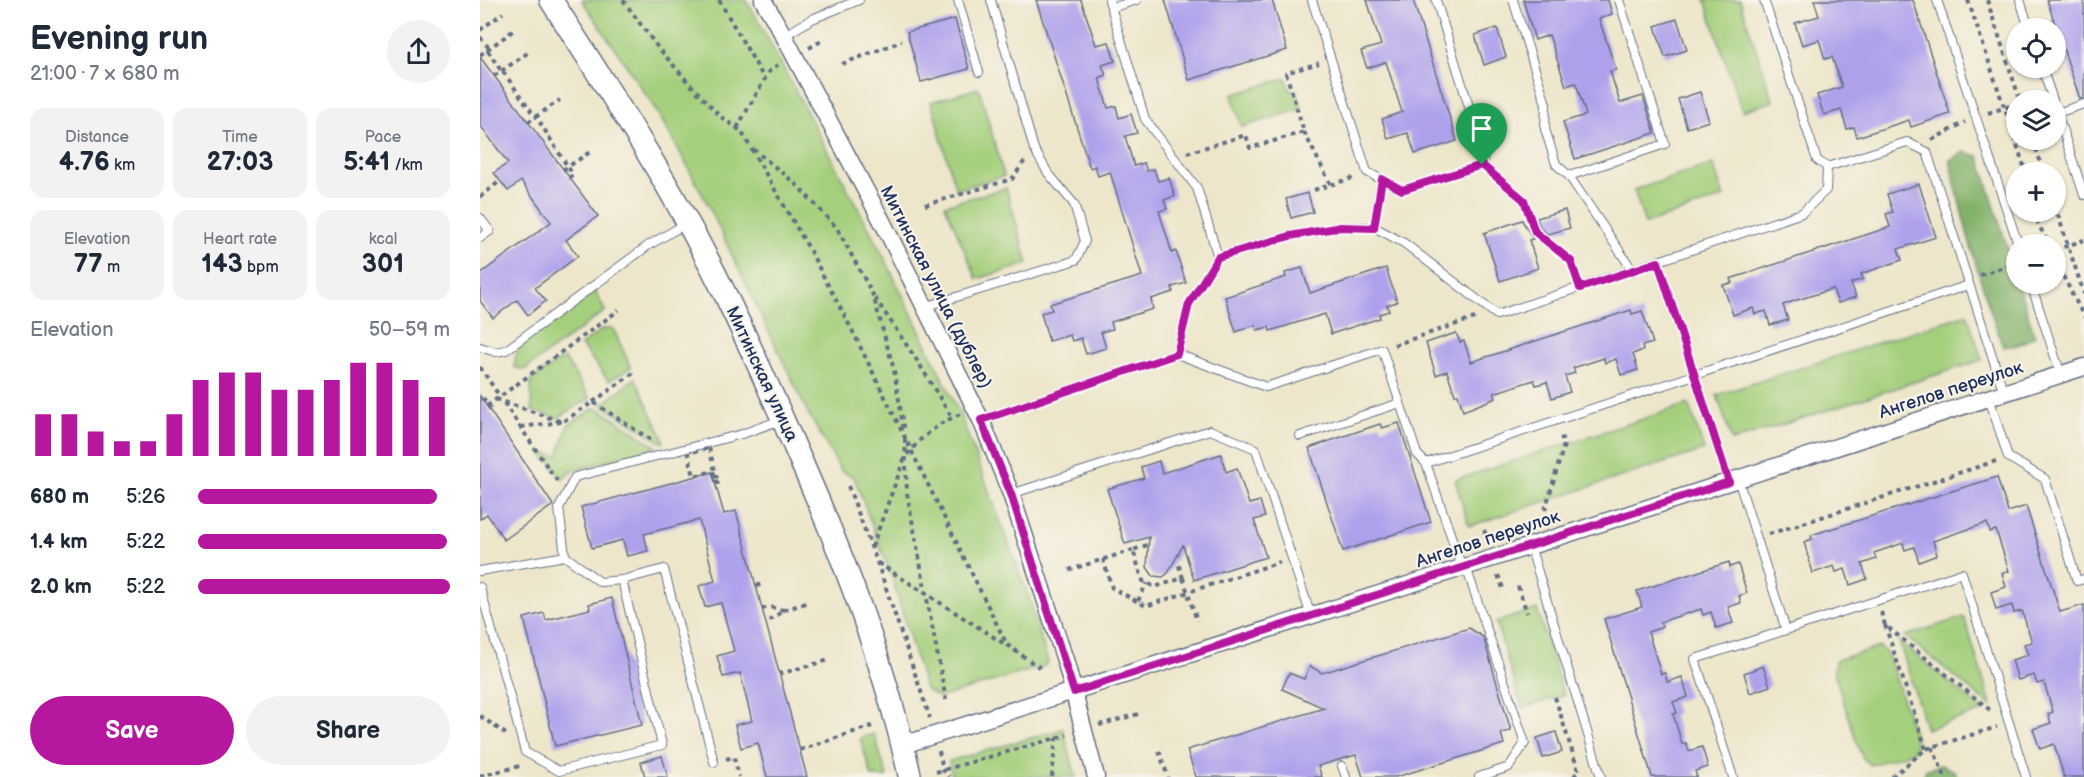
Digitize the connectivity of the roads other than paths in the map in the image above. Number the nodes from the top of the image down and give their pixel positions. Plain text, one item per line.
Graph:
1 (551, 0) edge
2 (763, 0) edge
3 (859, 0) edge
4 (958, 0) edge
5 (991, 0) edge
6 (1137, 0) edge
7 (1312, 0) edge
8 (1436, 0) edge
9 (1513, 0) edge
10 (1619, 0) edge
11 (1764, 0) edge
12 (1937, 0) edge
13 (2020, 0) edge
14 (1110, 4) edge
15 (2026, 18) edge
16 (784, 36) junction
17 (979, 72) dead end
18 (2084, 104) edge
19 (2066, 108) edge
20 (2066, 140) edge
21 (1482, 165) junction
22 (1827, 167) junction
23 (1569, 176) junction
24 (1382, 179) junction
25 (2084, 195) edge
26 (480, 219) edge
27 (687, 223) junction
28 (1374, 228) junction
29 (2015, 234) edge
30 (480, 238) edge
31 (1218, 257) junction
32 (1658, 262) junction
33 (1633, 271) junction
34 (1969, 282) junction
35 (1580, 288) junction
36 (2034, 294) edge
37 (924, 307) junction
38 (480, 347) edge
39 (1177, 354) junction
40 (2084, 367) edge
41 (1695, 375) junction
42 (2061, 375) junction
43 (1997, 396) junction
44 (1400, 403) junction
45 (783, 419) junction
46 (981, 420) junction
47 (1300, 436) dead end
48 (1426, 463) junction
49 (1734, 481) junction
50 (1011, 494) junction
51 (1530, 546) junction
52 (566, 556) junction
53 (1464, 567) junction
54 (480, 571) edge
55 (2084, 579) edge
56 (622, 580) junction
57 (480, 587) edge
58 (1311, 616) junction
59 (1786, 630) junction
60 (1074, 692) junction
61 (903, 744) junction
62 (714, 762) dead end
63 (1342, 766) dead end
64 (910, 777) edge
65 (1096, 777) edge
66 (1346, 777) edge
67 (1479, 777) edge
68 (1601, 777) edge
69 (1733, 777) edge
70 (2026, 777) edge

1 - 27 main road, Митинская улица
2 - 16 street, Митинская улица (дублер)
3 - 16 lane
4 - 17 lane
5 - 37 lane
6 - 14 lane
7 - 24 lane
8 - 21 lane
9 - 23 lane
10 - 23 lane
11 - 22 lane
12 - 29 lane
13 - 15 lane
14 - 31 lane
16 - 37 street, Митинская улица (дублер)
18 - 19 lane
20 - 25 lane
21 - 24 lane
21 - 35 lane
22 - 32 lane
22 - 34 lane
23 - 33 lane
24 - 28 lane
26 - 30 lane
27 - 38 lane
27 - 45 main road, Митинская улица
28 - 31 lane
28 - 35 lane
31 - 39 lane
32 - 33 lane
32 - 41 lane
33 - 35 lane
34 - 41 lane
34 - 43 lane
36 - 42 lane
37 - 46 street, Митинская улица (дублер)
39 - 44 lane
39 - 46 lane
40 - 42 street, Ангелов переулок
41 - 48 lane
41 - 49 lane
42 - 43 street, Ангелов переулок
43 - 49 street, Ангелов переулок
43 - 55 lane
44 - 47 lane
44 - 48 lane
45 - 52 lane
45 - 61 main road, Митинская улица
46 - 50 street, Митинская улица (дублер)
48 - 53 lane
49 - 51 street, Ангелов переулок
49 - 59 lane
50 - 58 lane
50 - 60 street, Митинская улица (дублер)
51 - 53 street, Ангелов переулок
51 - 68 lane
52 - 54 lane
52 - 56 lane
53 - 58 street, Ангелов переулок
53 - 67 lane
56 - 57 lane
56 - 62 lane
58 - 60 street, Ангелов переулок
59 - 69 lane
59 - 70 lane
60 - 61 street, Ангелов переулок
60 - 65 street, Митинская улица (дублер)
61 - 64 main road, Митинская улица
63 - 66 lane

